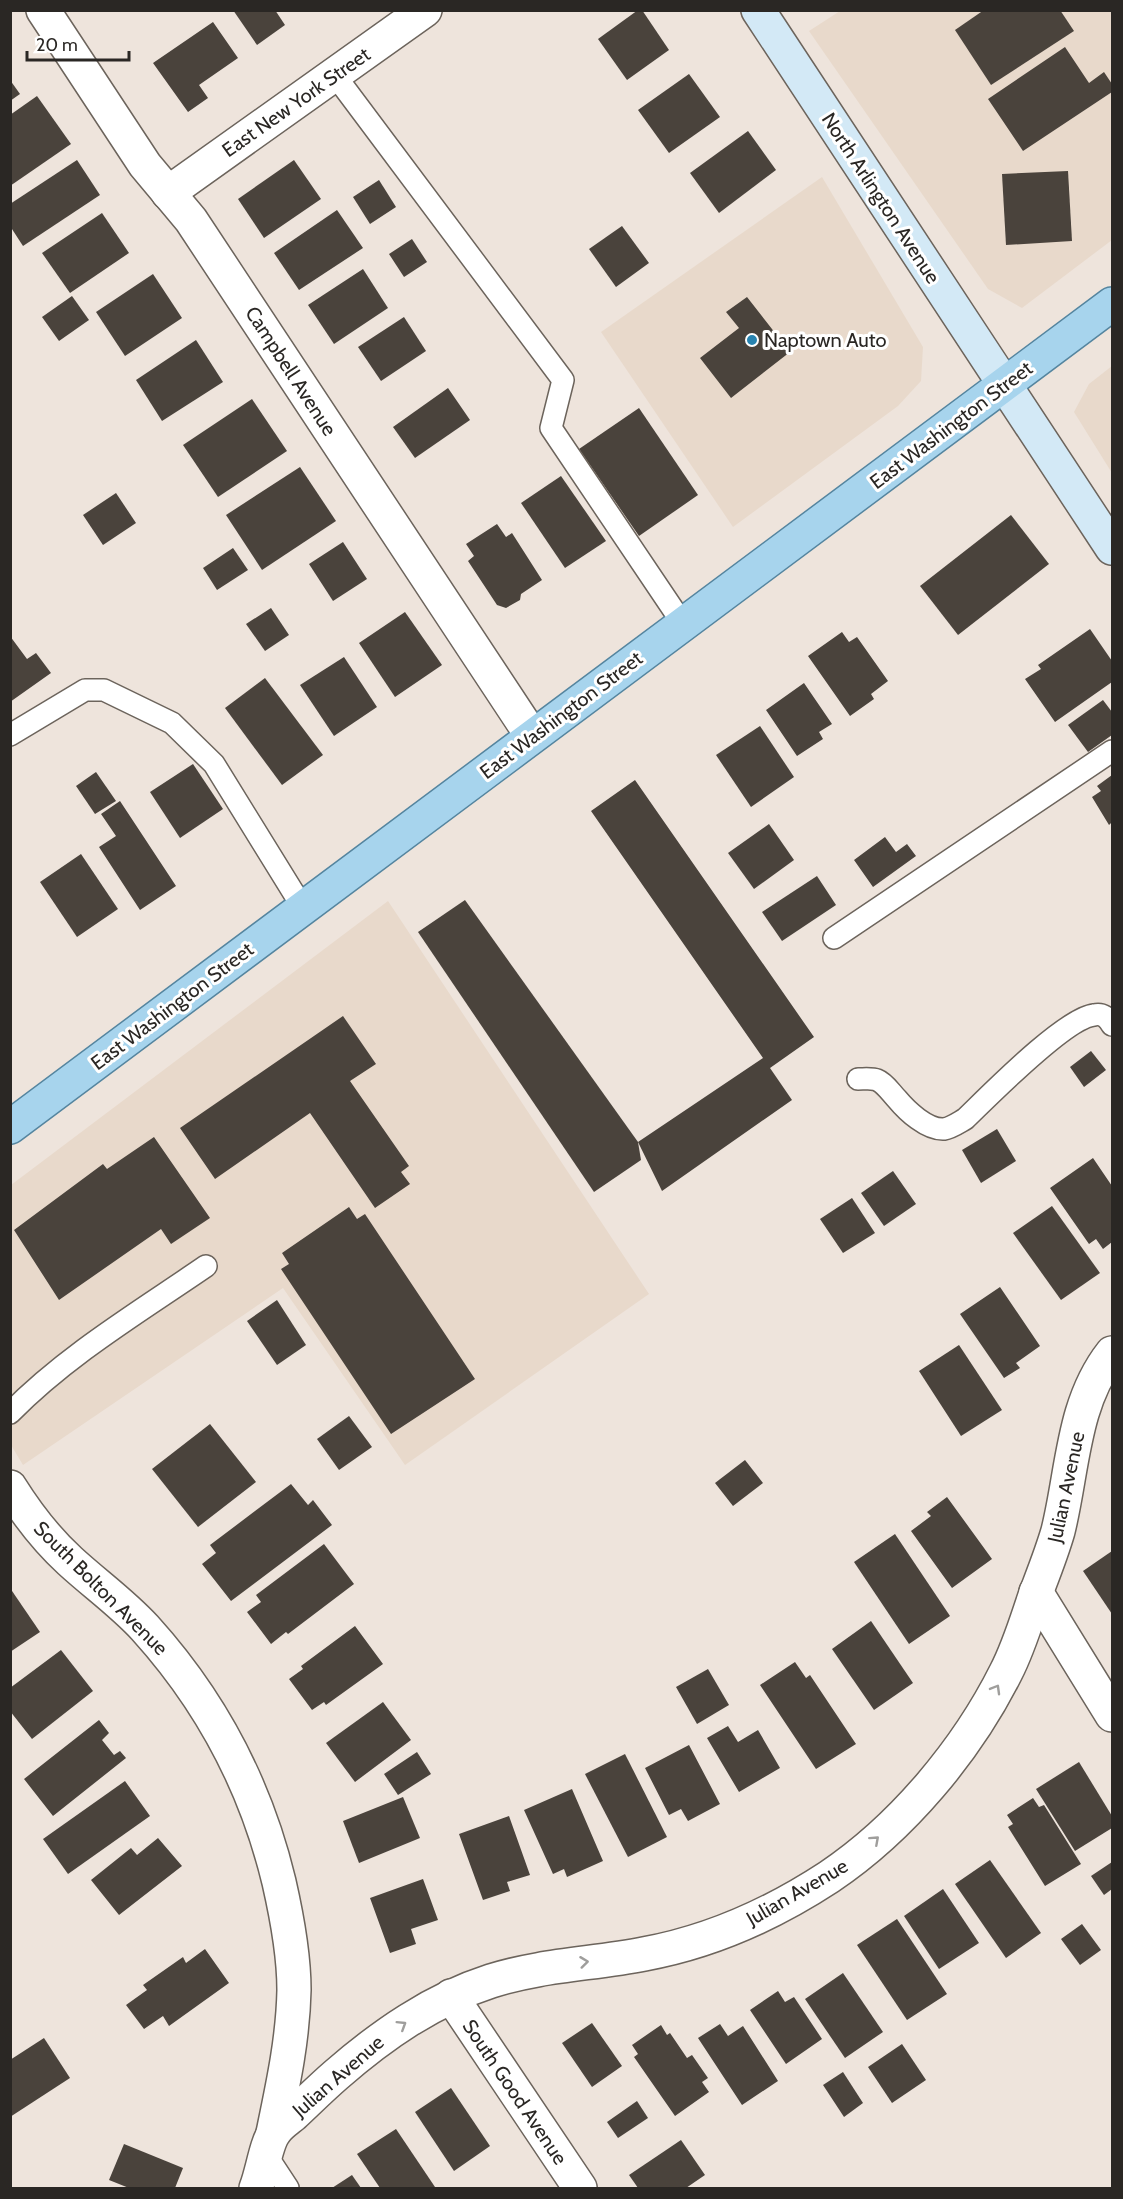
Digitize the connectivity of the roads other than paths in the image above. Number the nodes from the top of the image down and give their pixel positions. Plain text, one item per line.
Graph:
1 (43, 10) edge
2 (424, 10) edge
3 (758, 10) edge
4 (334, 74) junction
5 (168, 193) junction
6 (1113, 304) edge
7 (1005, 385) junction
8 (1113, 548) edge
9 (683, 624) junction
10 (10, 735) edge
11 (532, 736) junction
12 (1113, 751) edge
13 (303, 908) junction
14 (834, 938) dead end
15 (1113, 1025) edge
16 (858, 1079) dead end
17 (10, 1127) edge
18 (206, 1266) dead end
19 (1113, 1353) edge
20 (10, 1413) edge
21 (10, 1487) edge
22 (1036, 1592) junction
23 (1110, 1701) edge
24 (451, 1996) junction
25 (270, 2145) junction
26 (256, 2188) edge
27 (288, 2188) edge
28 (580, 2188) edge

1 - 5 street, Campbell Avenue
2 - 4 street, East New York Street
3 - 7 main road, North Arlington Avenue
4 - 5 street, East New York Street
4 - 9 lane
5 - 11 street, Campbell Avenue
6 - 7 main road, East Washington Street
7 - 8 main road, North Arlington Avenue
7 - 9 main road, East Washington Street
9 - 11 main road, East Washington Street
10 - 13 lane
11 - 13 main road, East Washington Street
12 - 14 lane
13 - 17 main road, East Washington Street
15 - 16 lane
18 - 20 lane
19 - 22 street, Julian Avenue
21 - 25 street, South Bolton Avenue
22 - 23 street
24 -> 22 street, Julian Avenue
25 -> 24 street, Julian Avenue
24 - 28 street, South Good Avenue
25 - 26 street, Julian Avenue
25 - 27 lane

